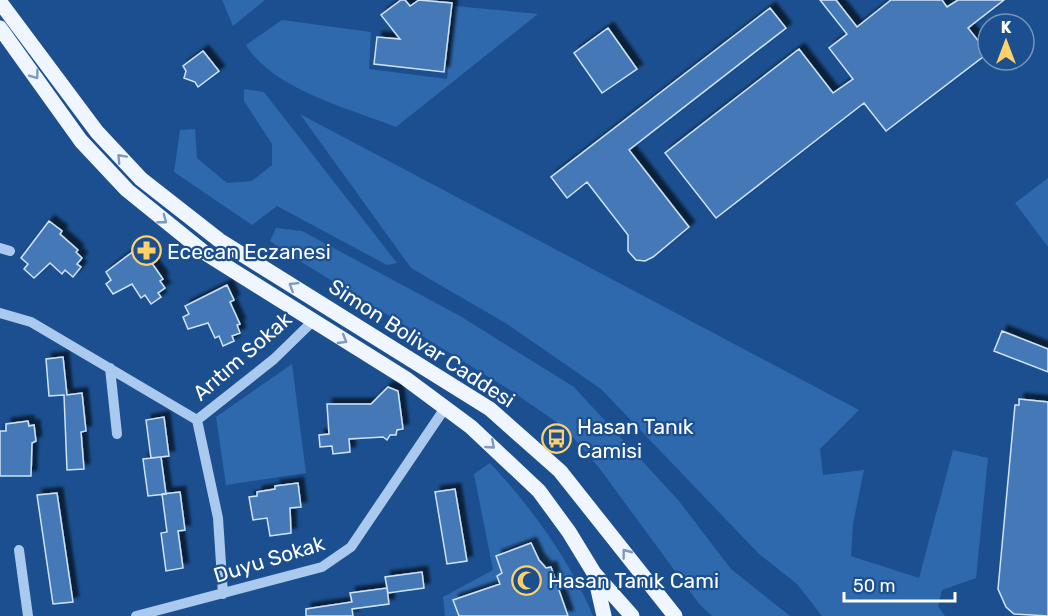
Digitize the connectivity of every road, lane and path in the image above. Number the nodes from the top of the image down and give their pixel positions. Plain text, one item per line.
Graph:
1 (0, 2) edge
2 (0, 28) edge
3 (0, 313) edge
4 (312, 322) junction
5 (110, 368) junction
6 (445, 408) junction
7 (197, 420) junction
8 (117, 434) dead end
9 (19, 550) dead end
10 (594, 573) junction
11 (223, 594) junction
12 (671, 614) edge
13 (28, 616) edge
14 (136, 616) edge
15 (604, 616) edge
16 (632, 616) edge

12 -> 1 main road, Simon Bolivar Caddesi
2 -> 4 main road, Simon Bolivar Caddesi
3 - 5 street, Arıtım Sokak
4 -> 6 main road, Simon Bolivar Caddesi
4 - 7 street, Arıtım Sokak
5 - 7 street, Arıtım Sokak
5 - 8 street
6 -> 10 main road, Simon Bolivar Caddesi
6 - 11 street, Duyu Sokak
7 - 11 street, Arıtım Sokak
9 - 13 street
10 - 15 main road
10 - 16 main road, Simon Bolivar Caddesi
11 - 14 street, Duyu Sokak

